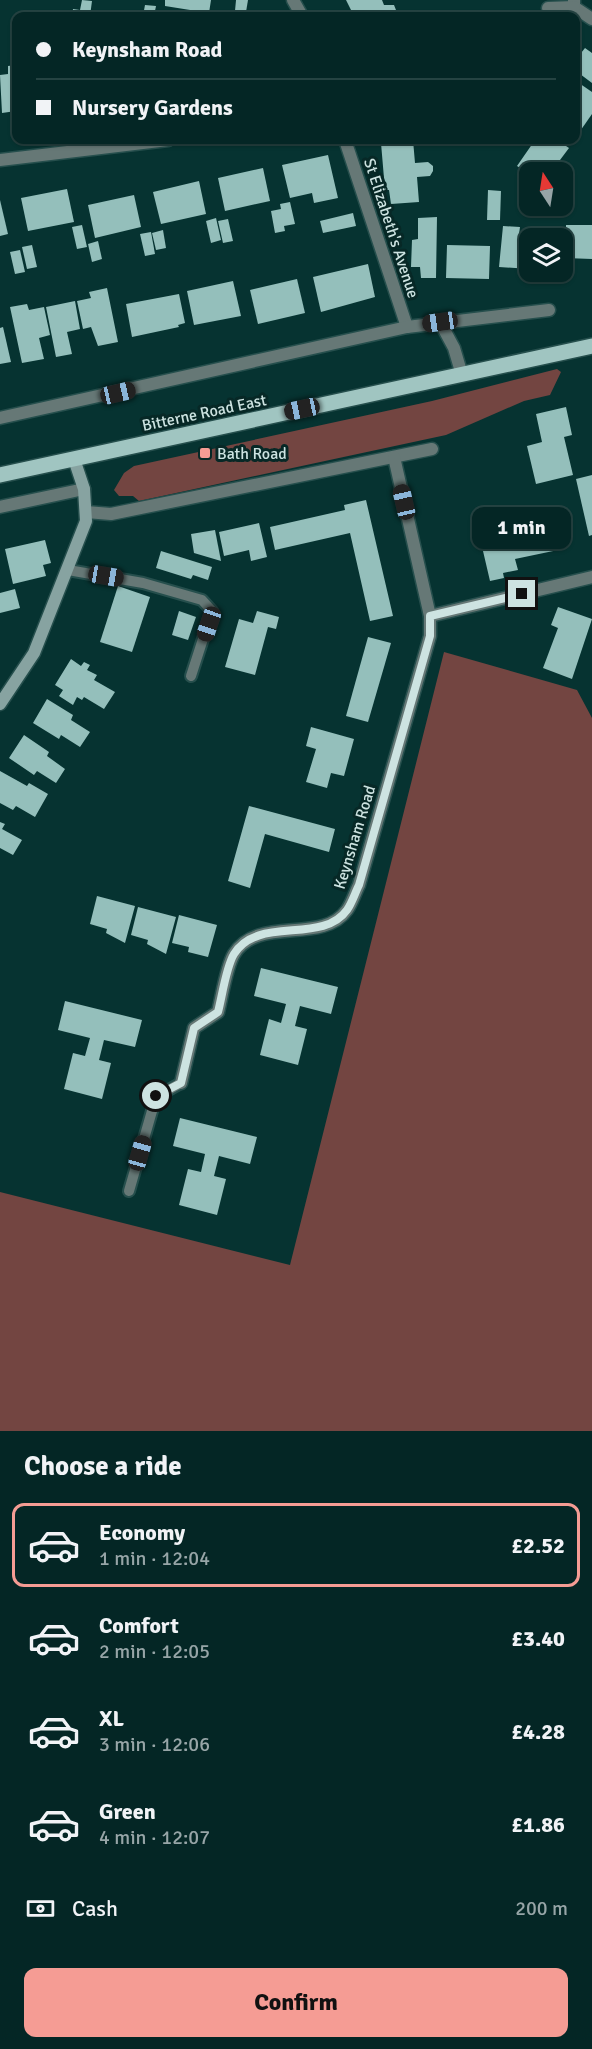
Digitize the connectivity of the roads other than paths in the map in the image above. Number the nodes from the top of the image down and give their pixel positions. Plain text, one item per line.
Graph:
1 (574, 3) edge
2 (548, 8) dead end
3 (592, 19) edge
4 (134, 144) edge
5 (346, 144) edge
6 (0, 160) edge
7 (549, 310) dead end
8 (440, 322) junction
9 (407, 327) junction
10 (592, 346) edge
11 (462, 375) junction
12 (0, 418) edge
13 (432, 449) dead end
14 (394, 457) junction
15 (74, 459) junction
16 (0, 475) edge
17 (84, 489) junction
18 (0, 507) edge
19 (86, 512) junction
20 (68, 570) junction
21 (592, 577) edge
22 (430, 616) junction
23 (191, 676) dead end
24 (0, 704) edge
25 (181, 1083) joint
26 (129, 1191) dead end

1 - 2 street
1 - 3 street
4 - 6 street
5 - 9 street, St Elizabeth's Avenue
7 - 8 street
8 - 9 street
8 - 11 street
9 - 12 street
10 - 11 main road, Bitterne Road East
11 - 15 main road, Bitterne Road East
13 - 14 street
14 - 19 street
14 - 22 street, Keynsham Road
15 - 16 main road, Bitterne Road East
15 - 17 street
17 - 18 street
17 - 19 street
19 - 20 street
20 - 23 lane
20 - 24 street
21 - 22 street
22 - 25 street, Keynsham Road
25 - 26 lane, Keynsham Road

